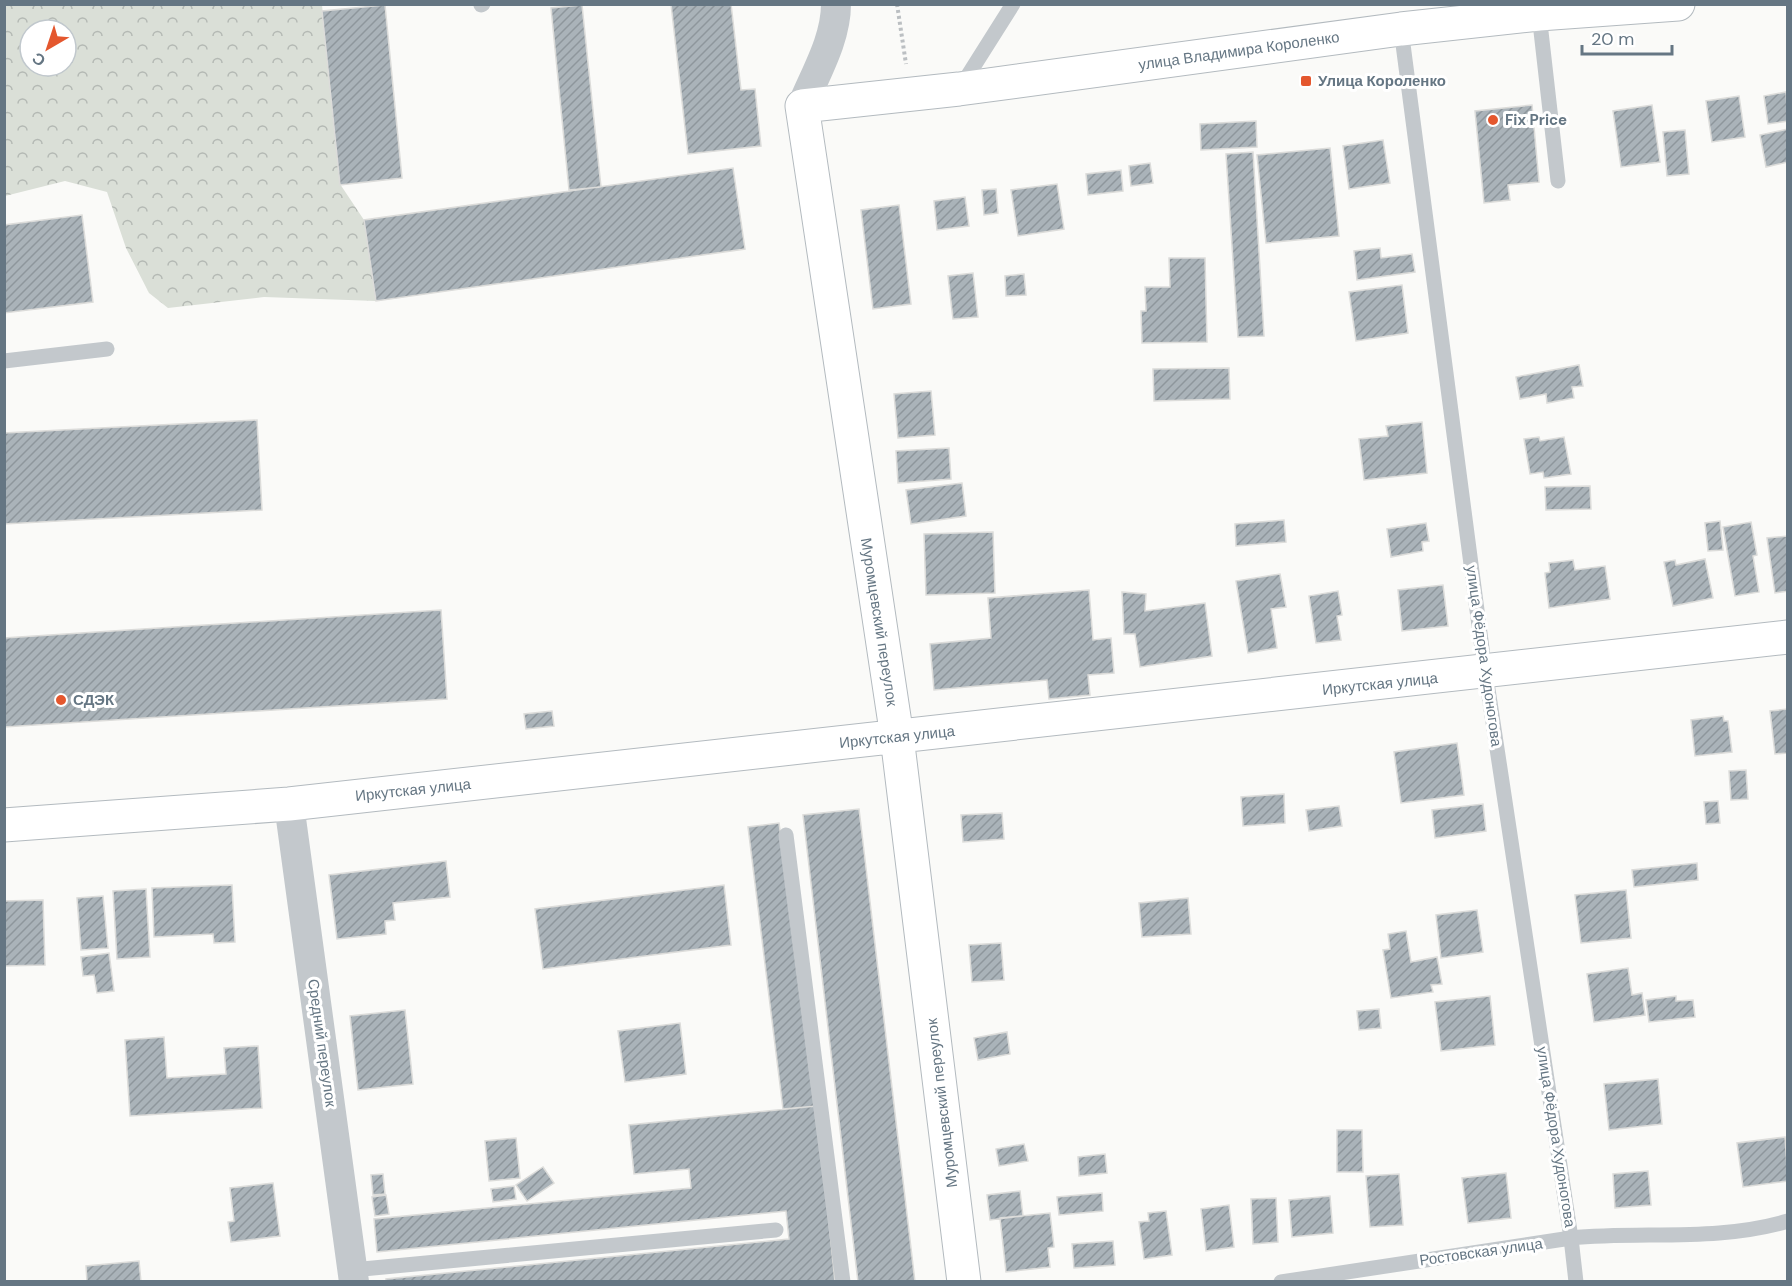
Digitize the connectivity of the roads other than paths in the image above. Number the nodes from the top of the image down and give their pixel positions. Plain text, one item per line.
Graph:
1 (836, 4) edge
2 (1013, 4) edge
3 (1678, 4) edge
4 (1539, 14) junction
5 (1401, 29) junction
6 (959, 89) junction
7 (802, 106) junction
8 (1558, 181) dead end
9 (107, 349) dead end
10 (4, 361) edge
11 (1788, 637) edge
12 (1486, 672) junction
13 (897, 737) junction
14 (289, 804) junction
15 (4, 825) edge
16 (786, 835) dead end
17 (1788, 1221) edge
18 (776, 1230) dead end
19 (1571, 1238) junction
20 (353, 1276) edge
21 (843, 1281) edge
22 (963, 1281) edge
23 (1281, 1281) edge
24 (1576, 1281) edge

1 - 7 street
2 - 6 lane
3 - 4 main road, улица Владимира Короленко
4 - 5 main road, улица Владимира Короленко
4 - 8 lane
5 - 6 main road, улица Владимира Короленко
5 - 12 lane, улица Фёдора Худоногова
6 - 7 main road, улица Владимира Короленко
7 - 13 main road, Муромцевский переулок
9 - 10 lane
11 - 12 main road, Иркутская улица
12 - 13 main road, Иркутская улица
12 - 19 lane, улица Фёдора Худоногова
13 - 14 main road, Иркутская улица
13 - 22 main road, Муромцевский переулок
14 - 15 main road, Иркутская улица
14 - 20 street, Средний переулок
16 - 21 lane
17 - 19 lane, Ростовская улица
18 - 20 lane
19 - 23 lane, Ростовская улица
19 - 24 lane, улица Фёдора Худоногова

